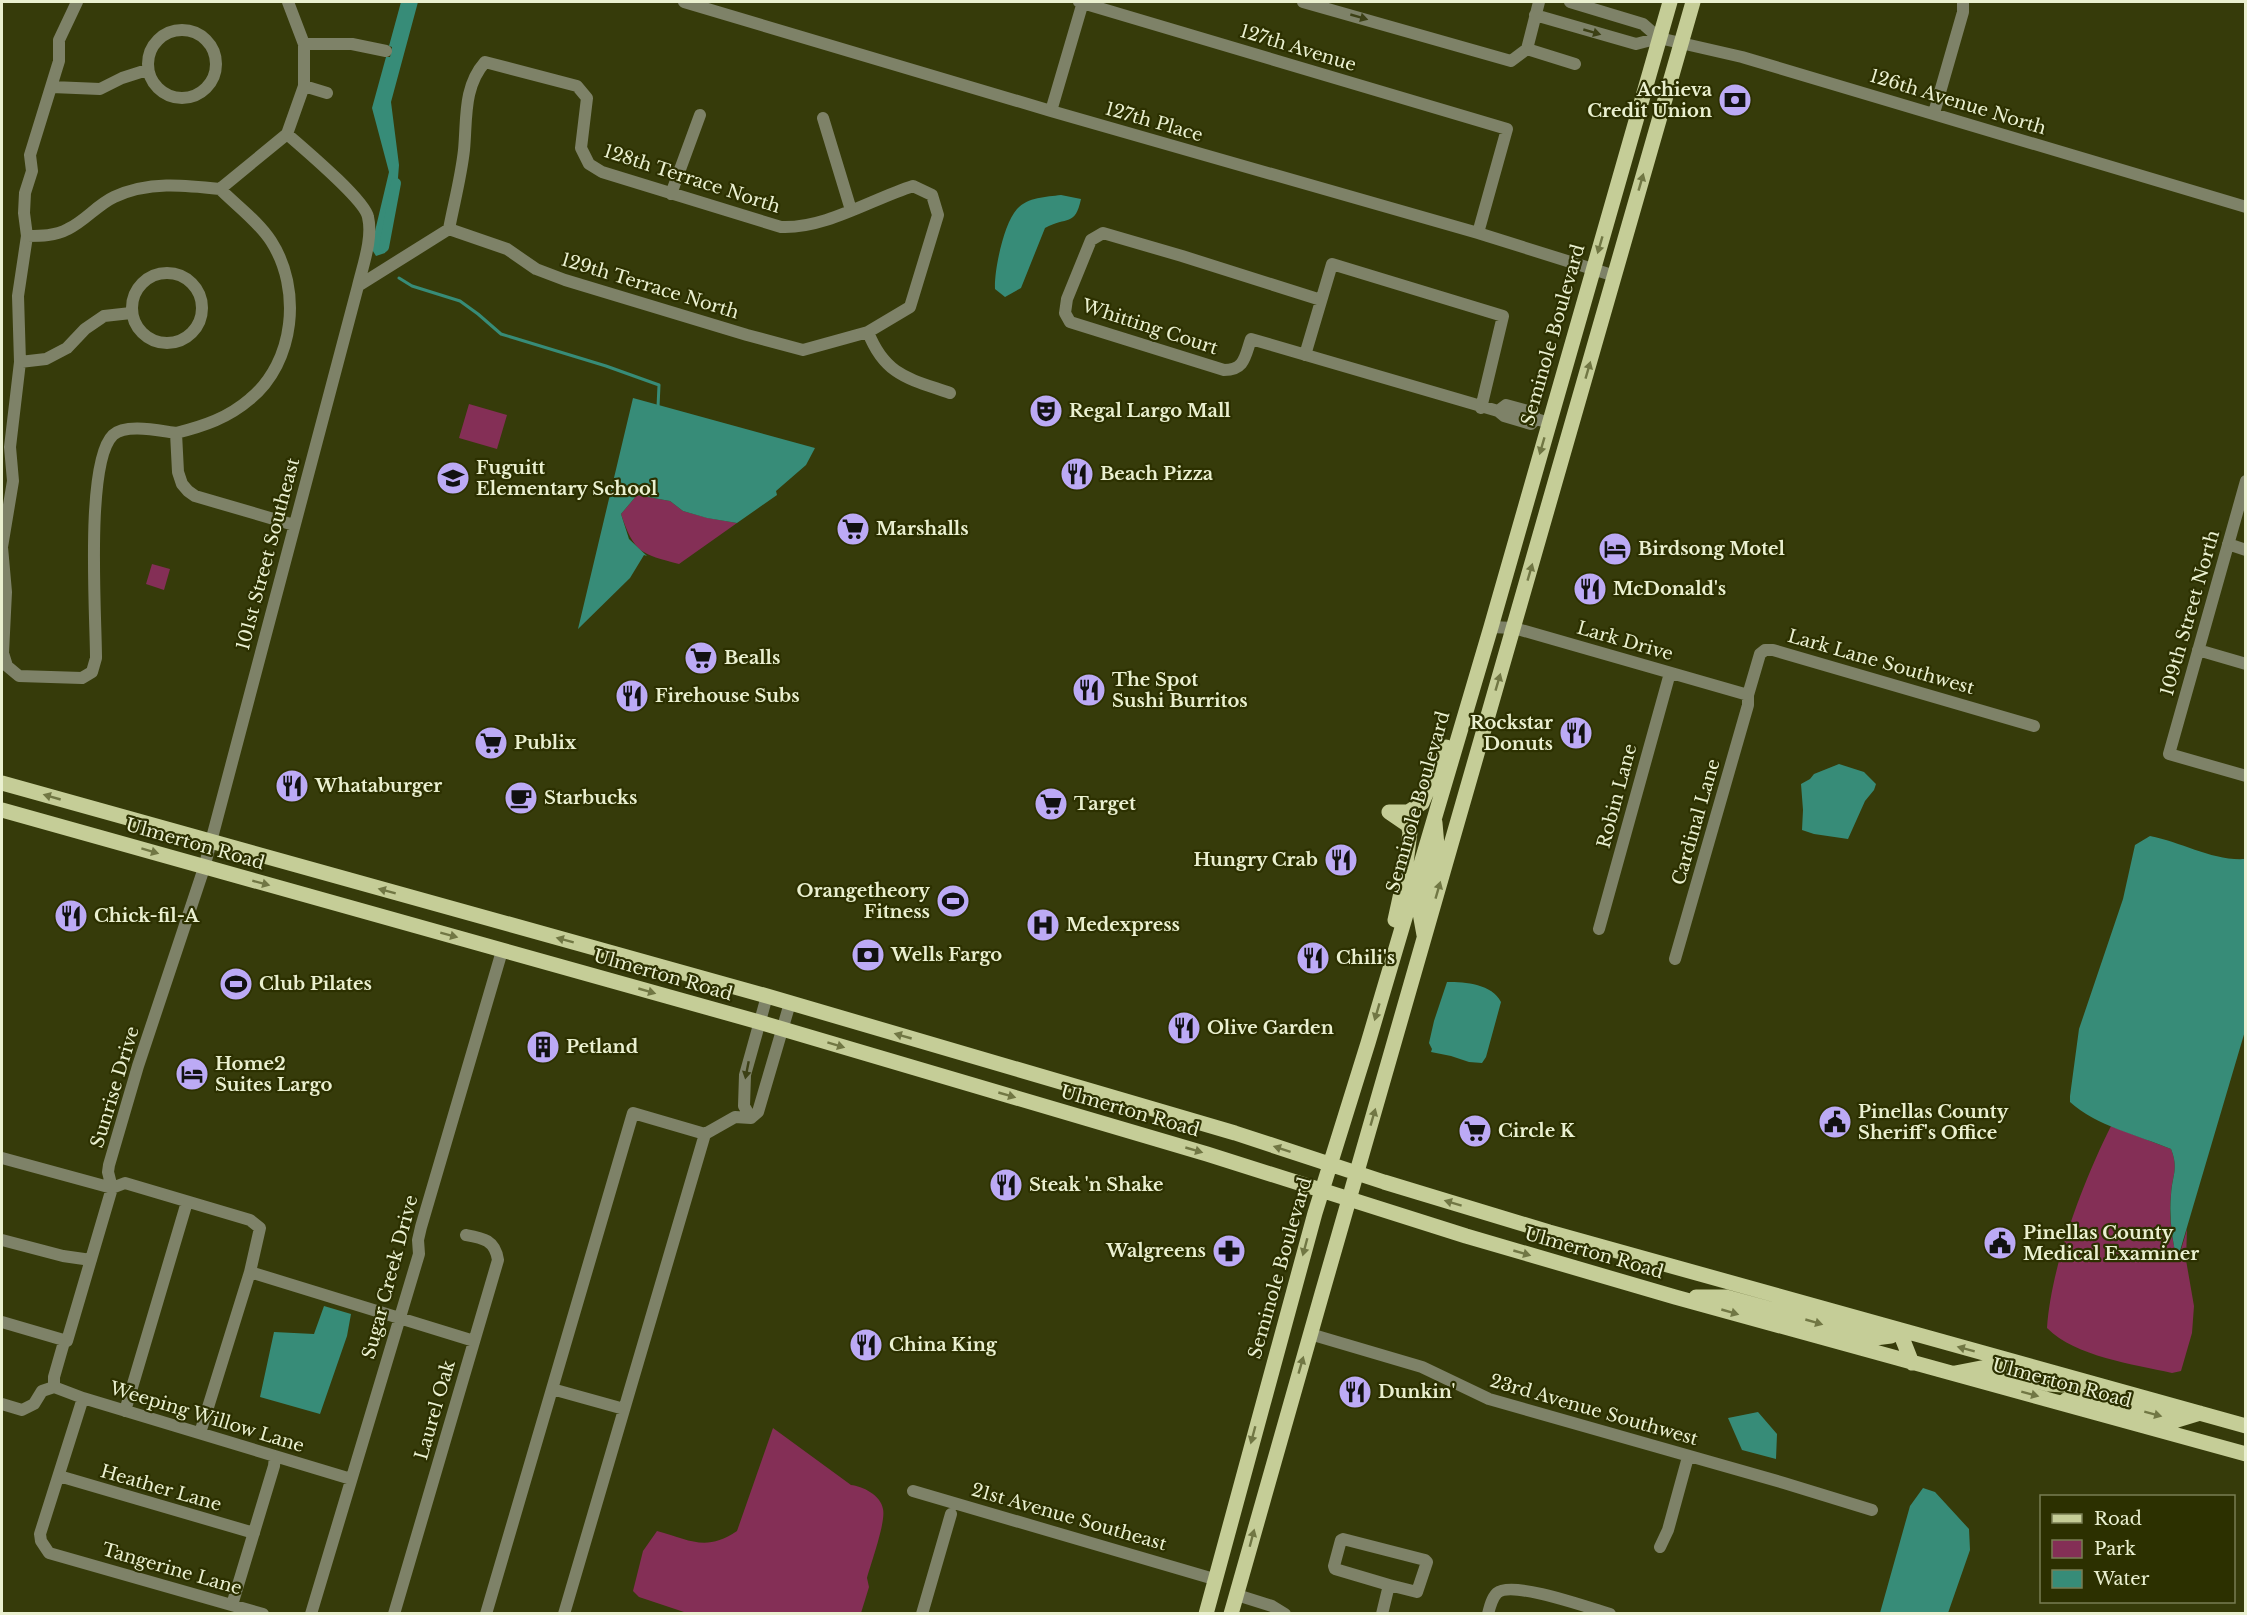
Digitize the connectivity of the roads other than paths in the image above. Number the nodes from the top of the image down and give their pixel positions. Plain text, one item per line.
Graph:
1 (76, 2) edge
2 (288, 2) edge
3 (684, 2) edge
4 (1081, 2) edge
5 (1303, 2) edge
6 (1539, 2) edge
7 (1570, 2) edge
8 (1670, 2) edge
9 (1693, 2) edge
10 (1963, 2) edge
11 (1535, 15) junction
12 (1659, 38) junction
13 (1681, 43) junction
14 (304, 44) junction
15 (1527, 50) junction
16 (386, 51) dead end
17 (1575, 64) dead end
18 (147, 70) junction
19 (304, 86) junction
20 (52, 87) junction
21 (327, 93) dead end
22 (1051, 111) junction
23 (700, 114) dead end
24 (1934, 114) junction
25 (823, 118) dead end
26 (287, 134) junction
27 (220, 189) junction
28 (671, 194) junction
29 (2246, 207) edge
30 (851, 210) junction
31 (449, 229) junction
32 (1478, 233) junction
33 (27, 236) junction
34 (1593, 269) junction
35 (1615, 276) junction
36 (358, 286) junction
37 (1321, 300) junction
38 (910, 307) joint
39 (131, 313) junction
40 (868, 332) junction
41 (1305, 355) junction
42 (20, 362) junction
43 (950, 393) dead end
44 (1481, 408) junction
45 (1542, 421) junction
46 (176, 433) junction
47 (2246, 482) edge
48 (294, 525) junction
49 (2228, 544) junction
50 (2246, 550) edge
51 (1491, 627) junction
52 (1514, 628) junction
53 (2198, 650) junction
54 (2246, 664) edge
55 (1670, 673) junction
56 (1472, 686) junction
57 (1748, 695) junction
58 (2034, 726) dead end
59 (2246, 776) edge
60 (2, 783) edge
61 (2, 810) edge
62 (1434, 814) junction
63 (212, 842) junction
64 (204, 868) junction
65 (1599, 929) dead end
66 (1425, 938) junction
67 (502, 951) junction
68 (1675, 959) dead end
69 (1386, 981) junction
70 (767, 996) junction
71 (790, 1003) junction
72 (759, 1022) junction
73 (781, 1028) junction
74 (751, 1118) junction
75 (705, 1134) junction
76 (2, 1158) edge
77 (1330, 1165) junction
78 (1356, 1174) junction
79 (112, 1188) junction
80 (1321, 1191) junction
81 (1348, 1200) junction
82 (187, 1202) junction
83 (466, 1235) dead end
84 (2, 1240) edge
85 (91, 1260) junction
86 (250, 1272) junction
87 (1675, 1297) junction
88 (399, 1319) junction
89 (2, 1322) edge
90 (1899, 1330) junction
91 (1310, 1334) junction
92 (67, 1341) junction
93 (474, 1341) junction
94 (1912, 1362) junction
95 (1953, 1373) junction
96 (2098, 1385) junction
97 (54, 1387) junction
98 (552, 1389) junction
99 (83, 1398) junction
100 (2054, 1401) junction
101 (2, 1404) edge
102 (624, 1409) junction
103 (125, 1411) junction
104 (2200, 1413) junction
105 (2246, 1426) edge
106 (200, 1433) junction
107 (2246, 1454) edge
108 (275, 1456) junction
109 (1688, 1457) junction
110 (59, 1476) junction
111 (351, 1479) junction
112 (914, 1491) dead end
113 (1872, 1510) dead end
114 (951, 1514) dead end
115 (254, 1533) junction
116 (1660, 1547) dead end
117 (1214, 1579) junction
118 (1389, 1585) junction
119 (1237, 1595) junction
120 (232, 1605) junction
121 (263, 1614) edge
122 (311, 1614) edge
123 (394, 1614) edge
124 (486, 1614) edge
125 (564, 1614) edge
126 (922, 1614) edge
127 (1206, 1614) edge
128 (1231, 1614) edge
129 (1285, 1614) edge
130 (1382, 1614) edge
131 (1488, 1614) edge
132 (1610, 1614) edge

1 - 20 street
2 - 14 street
3 - 22 street, 127th Place
4 - 22 street
4 - 32 street, 127th Avenue
5 -> 15 street
6 - 11 street
7 - 12 street
8 - 12 main road, Seminole Boulevard
9 - 13 main road
10 - 24 street
11 -> 12 street
11 - 15 street
12 - 13 street, 126th Avenue North
12 -> 34 main road, Seminole Boulevard
13 - 24 street, 126th Avenue North
35 -> 13 main road
14 - 16 street
14 - 19 street
15 - 17 street
18 - 18 street
18 - 20 street
19 - 21 street
19 - 26 street
20 - 33 street
22 - 32 street, 127th Place
23 - 28 street
24 - 29 street, 126th Avenue North
25 - 30 street
26 - 27 street
26 - 36 street, 101st Street Southeast
27 - 33 street
27 - 46 street
28 - 30 street, 128th Terrace North
28 - 31 street, 128th Terrace North
30 - 38 street, 128th Terrace North
31 - 36 street
31 - 40 street, 129th Terrace North
32 - 34 street, 127th Place
33 - 42 street
34 - 35 street, 127th Place
34 - 45 main road, Seminole Boulevard
52 -> 35 main road
36 - 48 street, 101st Street Southeast
37 - 41 street
37 - 41 street, Whitting Court
37 - 44 street
38 - 40 street, 129th Terrace North
39 - 39 street
39 - 42 street
40 - 43 street
41 - 44 street, Whitting Court
42 - 46 street
44 - 45 street, Whitting Court
45 -> 51 main road, Seminole Boulevard
46 - 48 street
47 - 49 street, 109th Street North
48 - 63 street, 101st Street Southeast
49 - 50 street
49 - 53 street, 109th Street North
51 - 52 street, Lark Drive
51 - 56 main road, Seminole Boulevard
52 - 55 street, Lark Drive
66 -> 52 main road
53 - 54 street
53 - 59 street, 109th Street North
55 - 57 street, Lark Drive
55 - 65 street, Robin Lane
56 - 62 main road, Seminole Boulevard
56 - 69 main road
57 - 58 street, Lark Lane Southwest
57 - 68 street, Cardinal Lane
63 -> 60 main road, Ulmerton Road
61 -> 64 main road, Ulmerton Road
62 - 66 main road
62 - 69 main road, Seminole Boulevard
63 - 64 street, 101st Street Southeast
70 -> 63 main road, Ulmerton Road
64 -> 67 main road, Ulmerton Road
64 - 79 street, Sunrise Drive
78 -> 66 main road
67 -> 72 main road, Ulmerton Road
67 - 88 street, Sugar Creek Drive
69 -> 77 main road, Seminole Boulevard
70 - 71 main road, Ulmerton Road
70 - 72 street
71 - 73 street
77 -> 71 main road, Ulmerton Road
72 - 73 main road, Ulmerton Road
72 -> 74 street
73 - 74 street
73 -> 80 main road, Ulmerton Road
74 - 75 street
75 - 98 street
75 - 102 street
76 - 79 street
77 - 78 main road, Ulmerton Road
77 - 80 main road, Seminole Boulevard
78 - 81 main road
90 -> 78 main road, Ulmerton Road
79 - 82 street
79 - 85 street, Sunrise Drive
80 - 81 main road, Ulmerton Road
80 -> 117 main road, Seminole Boulevard
81 -> 87 main road, Ulmerton Road
81 - 91 main road
82 - 86 street
82 - 103 street
83 - 93 street, Laurel Oak
84 - 85 street
85 - 92 street, Sunrise Drive
86 - 88 street
86 - 106 street
87 -> 90 main road
87 -> 94 main road, Ulmerton Road
88 - 93 street
88 - 111 street, Sugar Creek Drive
89 - 92 street
90 - 94 main road
96 -> 90 main road, Ulmerton Road
91 - 109 street, 23rd Avenue Southwest
119 -> 91 main road
92 - 97 street, Sunrise Drive
93 - 123 street, Laurel Oak
94 - 95 main road, Ulmerton Road
95 - 96 main road
95 -> 100 main road, Ulmerton Road
96 - 104 main road, Ulmerton Road
97 - 99 street, Weeping Willow Lane
97 - 101 street
98 - 102 street
98 - 124 street
99 - 103 street, Weeping Willow Lane
99 - 110 street
100 -> 104 main road
100 - 107 main road, Ulmerton Road
102 - 125 street
103 - 106 street, Weeping Willow Lane
104 - 105 main road, Ulmerton Road
106 - 108 street, Weeping Willow Lane
108 - 111 street, Weeping Willow Lane
108 - 115 street
109 - 113 street, 23rd Avenue Southwest
109 - 116 street
110 - 115 street, Heather Lane
110 - 120 street, Tangerine Lane
111 - 122 street, Sugar Creek Drive
112 - 117 street, 21st Avenue Southeast
114 - 126 street
115 - 120 street
117 - 119 main road
117 - 127 main road, Seminole Boulevard
118 - 118 street
118 - 130 street
119 - 128 main road
119 - 129 street
120 - 121 street, Tangerine Lane
131 - 132 street

